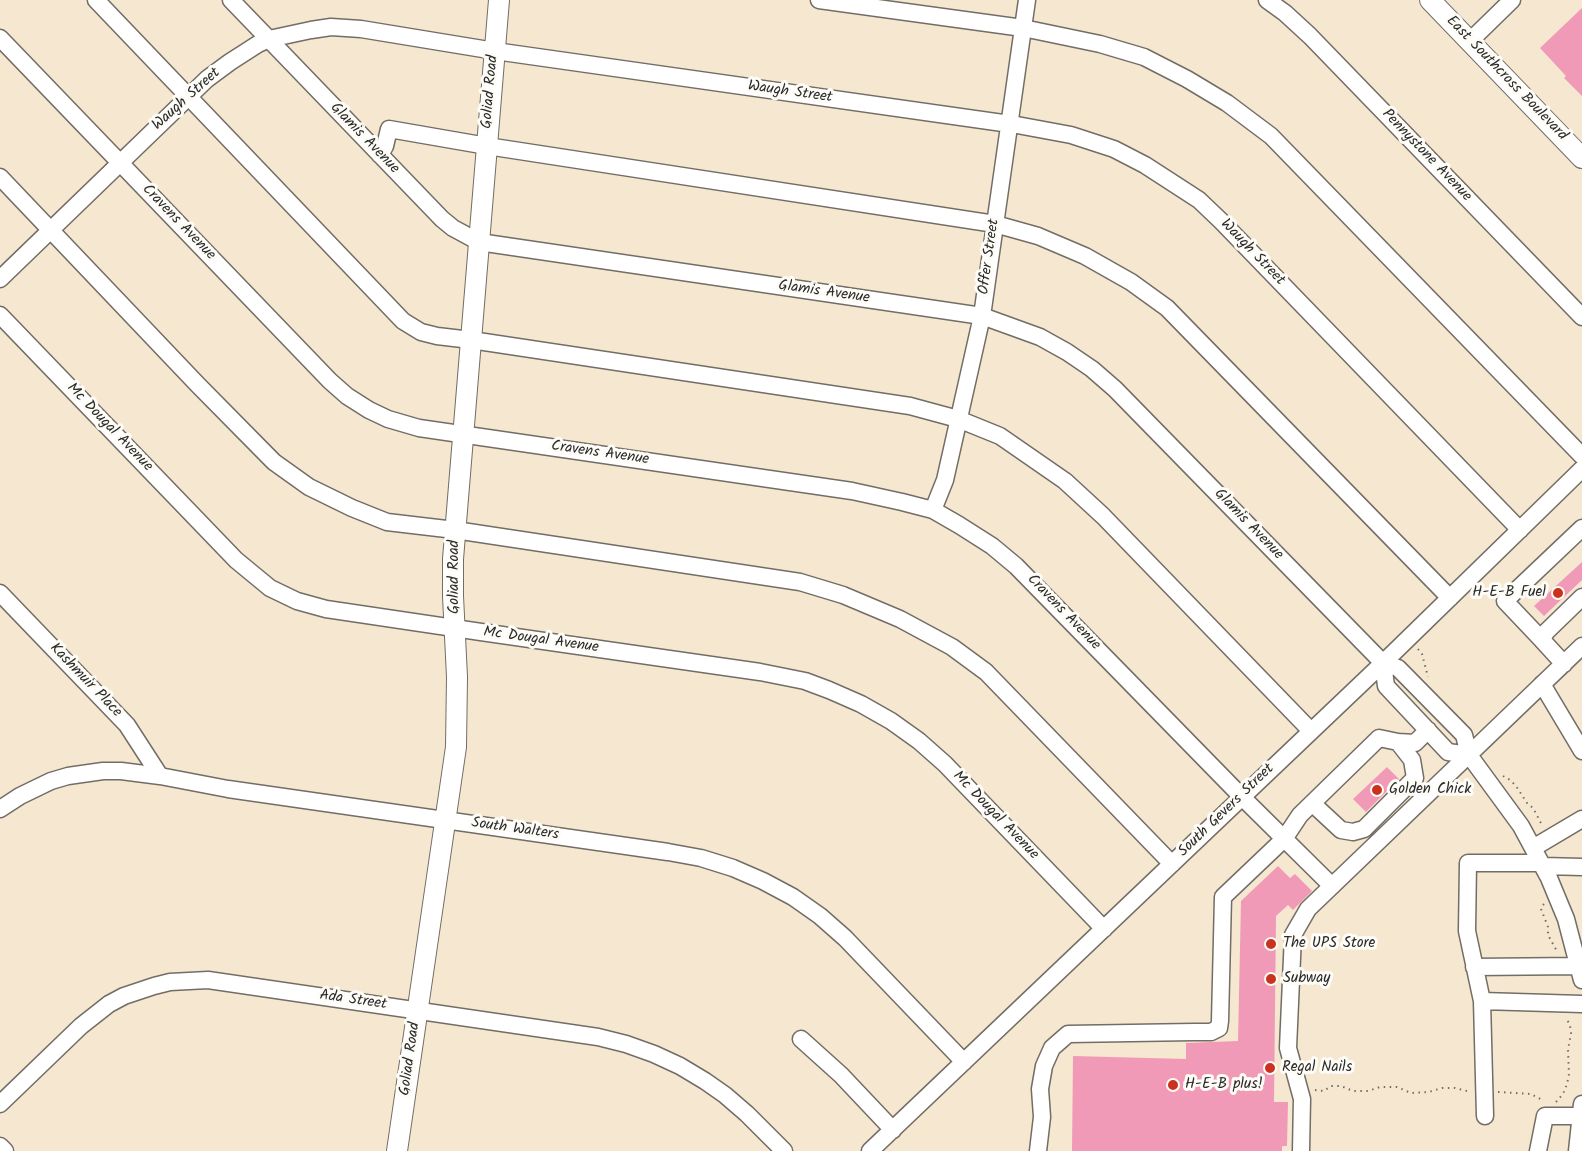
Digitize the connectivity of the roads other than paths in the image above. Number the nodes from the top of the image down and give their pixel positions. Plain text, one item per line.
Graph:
1 (96, 0) edge
2 (231, 0) edge
3 (499, 0) edge
4 (819, 0) edge
5 (1027, 0) edge
6 (1267, 0) edge
7 (1430, 0) edge
8 (1512, 0) edge
9 (1023, 28) junction
10 (0, 38) edge
11 (269, 39) junction
12 (1470, 41) junction
13 (495, 51) junction
14 (189, 95) junction
15 (1009, 125) junction
16 (487, 146) junction
17 (380, 155) junction
18 (1582, 158) edge
19 (120, 163) junction
20 (0, 177) edge
21 (995, 224) junction
22 (51, 230) junction
23 (479, 242) junction
24 (0, 279) edge
25 (0, 315) edge
26 (982, 316) junction
27 (1582, 317) edge
28 (471, 340) junction
29 (958, 419) junction
30 (464, 434) junction
31 (1582, 456) edge
32 (1582, 469) edge
33 (933, 510) junction
34 (1582, 528) edge
35 (456, 530) junction
36 (1520, 530) junction
37 (0, 593) edge
38 (1582, 597) edge
39 (1450, 598) junction
40 (455, 628) junction
41 (1542, 640) junction
42 (1582, 646) edge
43 (1383, 663) junction
44 (1564, 664) junction
45 (1542, 684) junction
46 (1428, 730) junction
47 (1311, 731) junction
48 (1398, 742) junction
49 (1582, 751) edge
50 (1469, 755) junction
51 (160, 776) junction
52 (1242, 797) junction
53 (1313, 804) junction
54 (0, 808) edge
55 (1582, 819) edge
56 (446, 820) junction
57 (1284, 839) junction
58 (1539, 859) junction
59 (1172, 864) junction
60 (1582, 867) edge
61 (1332, 886) junction
62 (1104, 929) junction
63 (1474, 967) junction
64 (1580, 973) edge
65 (1482, 1001) junction
66 (1582, 1004) edge
67 (417, 1010) junction
68 (801, 1039) dead end
69 (964, 1062) junction
70 (0, 1104) edge
71 (1582, 1112) edge
72 (1485, 1116) dead end
73 (893, 1130) junction
74 (0, 1146) edge
75 (5, 1151) edge
76 (397, 1151) edge
77 (784, 1151) edge
78 (870, 1151) edge
79 (1038, 1151) edge
80 (1301, 1151) edge
81 (1538, 1151) edge
82 (1577, 1151) edge

1 - 14 street
2 - 11 street, Glamis Avenue
3 - 13 main road, Goliad Road
4 - 9 street
5 - 9 street, Offer Street
6 - 27 street, Pennystone Avenue
7 - 12 main road, East Southcross Boulevard
8 - 12 street
9 - 15 street, Offer Street
9 - 31 street
10 - 19 street, Cravens Avenue
11 - 13 street, Waugh Street
11 - 14 street, Waugh Street
11 - 17 street, Glamis Avenue
12 - 18 main road, East Southcross Boulevard
13 - 15 street, Waugh Street
13 - 16 main road, Goliad Road
14 - 19 street, Waugh Street
14 - 28 street
15 - 21 street, Offer Street
15 - 36 street, Waugh Street
16 - 17 street
16 - 21 street
16 - 23 main road, Goliad Road
17 - 23 street, Glamis Avenue
19 - 22 street, Waugh Street
19 - 30 street, Cravens Avenue
20 - 22 street
21 - 26 street, Offer Street
21 - 39 street
22 - 24 street, Waugh Street
22 - 35 street
23 - 26 street, Glamis Avenue
23 - 28 main road, Goliad Road
25 - 40 street, Mc Dougal Avenue
26 - 29 street, Offer Street
26 - 43 street, Glamis Avenue
28 - 29 street
28 - 30 main road, Goliad Road
29 - 33 street, Offer Street
29 - 47 street
30 - 33 street, Cravens Avenue
30 - 35 main road, Goliad Road
32 - 36 street, South Gevers Street
33 - 52 street, Cravens Avenue
34 - 41 street
35 - 40 main road, Goliad Road
35 - 59 street
36 - 39 street, South Gevers Street
37 - 51 street, Kashmuir Place
38 - 41 street
39 - 43 street, South Gevers Street
40 - 56 main road, Goliad Road
40 - 62 street, Mc Dougal Avenue
41 - 44 street
42 - 44 street
43 - 46 street
43 - 47 street, South Gevers Street
43 - 50 street
44 - 45 street
45 - 49 street
45 - 50 street
46 - 48 street
46 - 50 street
47 - 52 street, South Gevers Street
48 - 53 street
48 - 53 street
50 - 58 street
50 - 61 street
51 - 54 street, South Walters
51 - 56 street, South Walters
52 - 57 street, Cravens Avenue
52 - 59 street, South Gevers Street
53 - 57 street
55 - 58 street
56 - 67 main road, Goliad Road
56 - 69 street, South Walters
57 - 61 street, Cravens Avenue
57 - 79 street
58 - 60 street
58 - 63 street
58 - 64 street
59 - 62 street, South Gevers Street
61 - 80 street
62 - 69 street, South Gevers Street
63 - 64 street
63 - 65 street
65 - 66 street
65 - 72 street
67 - 70 street, Ada Street
67 - 76 main road, Goliad Road
67 - 77 street, Ada Street
68 - 73 street
69 - 73 street, South Gevers Street
71 - 81 street
71 - 82 street
73 - 78 street, South Gevers Street
74 - 75 street

